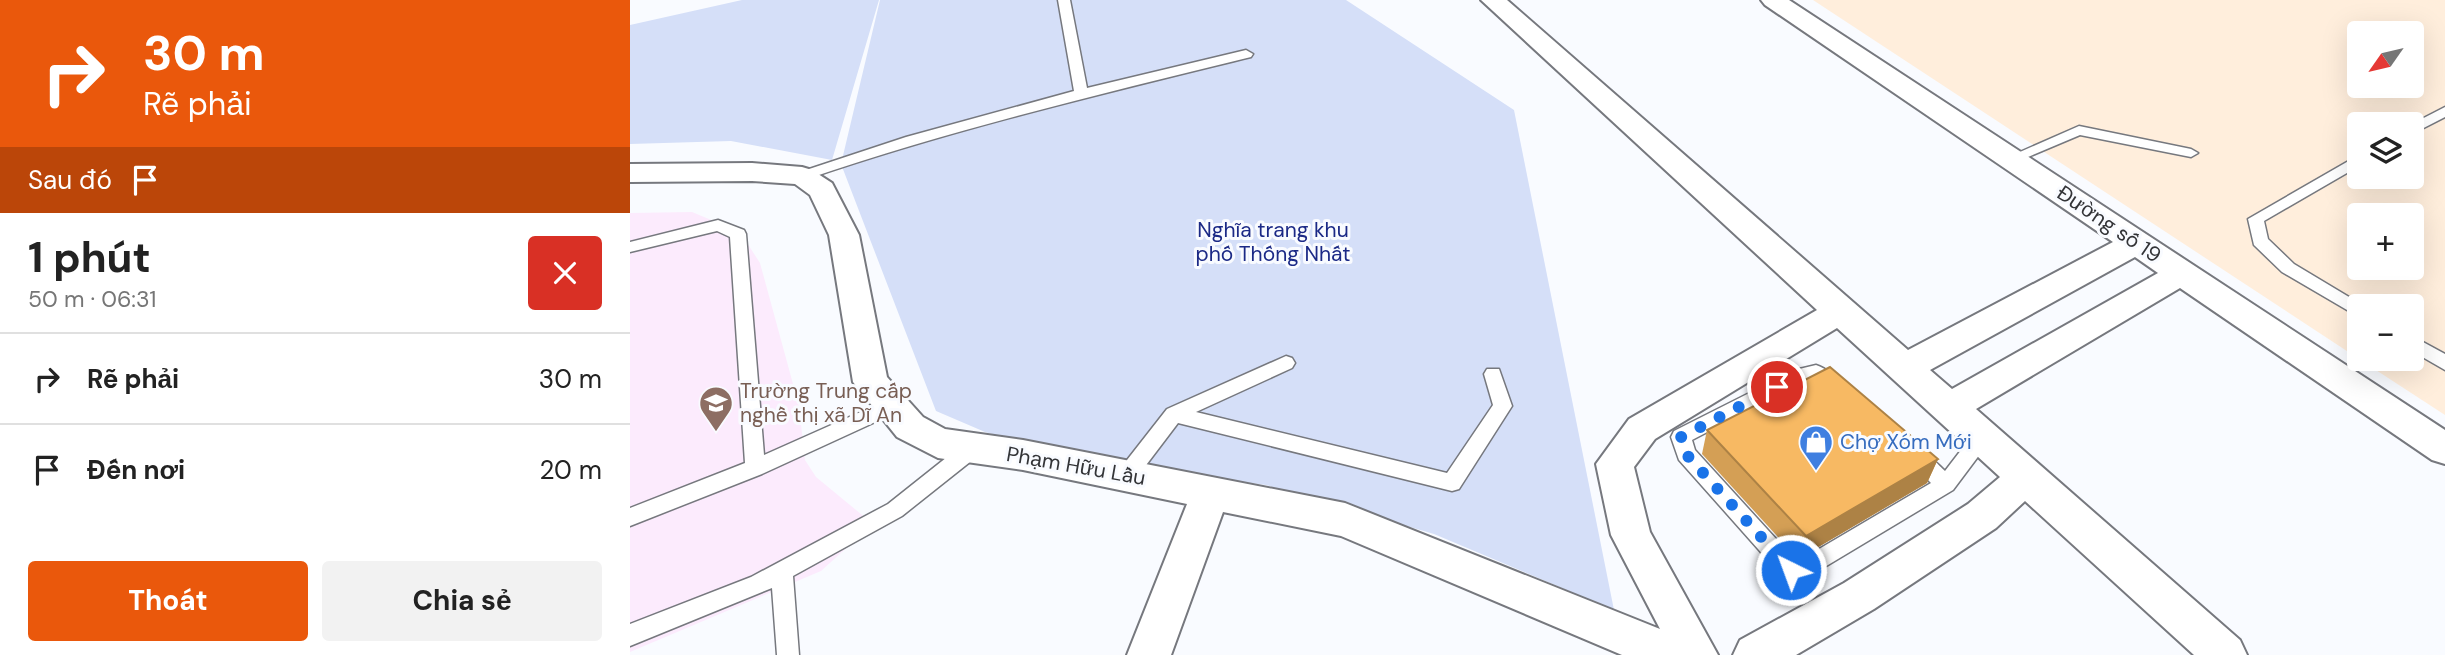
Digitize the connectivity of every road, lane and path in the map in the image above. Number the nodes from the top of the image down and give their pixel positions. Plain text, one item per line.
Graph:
1 (1064, 0) edge
2 (1493, 0) edge
3 (1773, 0) edge
4 (1246, 54) dead end
5 (1082, 92) junction
6 (2445, 111) edge
7 (2424, 123) edge
8 (2191, 153) dead end
9 (2011, 159) junction
10 (2347, 167) edge
11 (630, 173) edge
12 (802, 176) junction
13 (2136, 243) junction
14 (630, 247) edge
15 (2182, 273) junction
16 (2347, 304) edge
17 (1842, 310) junction
18 (2424, 350) edge
19 (1286, 363) dead end
20 (2445, 363) edge
21 (1904, 368) junction
22 (1493, 374) dead end
23 (1846, 398) edge
24 (890, 407) junction
25 (1948, 408) junction
26 (1174, 414) junction
27 (1982, 438) junction
28 (1897, 442) edge
29 (973, 448) junction
30 (2445, 449) edge
31 (755, 468) junction
32 (1127, 475) junction
33 (2030, 478) junction
34 (1946, 484) junction
35 (1212, 491) junction
36 (630, 517) edge
37 (782, 571) junction
38 (630, 635) edge
39 (788, 655) edge
40 (1149, 655) edge
41 (1672, 655) edge
42 (1696, 655) edge
43 (1755, 655) edge
44 (2225, 655) edge

1 - 5 lane
2 - 17 street
3 - 9 street, Đường số 19
4 - 5 lane
5 - 12 lane
6 - 7 lane
8 - 9 lane
9 - 13 street, Đường số 19
10 - 16 lane
11 - 12 street
12 - 24 street, Phạm Hữu Lầu
13 - 15 street, Đường số 19
13 - 21 street
14 - 31 lane
15 - 25 street
15 - 30 street, Đường số 19
17 - 21 street
17 - 42 street
18 - 20 lane
19 - 26 lane
21 - 25 street
22 - 26 lane
23 - 34 lane
24 - 29 street, Phạm Hữu Lầu
24 - 31 lane
25 - 27 street
26 - 32 lane
27 - 33 street
27 - 34 lane
28 - 34 lane
29 - 32 street, Phạm Hữu Lầu
29 - 37 lane
31 - 36 lane
32 - 35 street, Phạm Hữu Lầu
33 - 43 street
33 - 44 street
35 - 40 street
35 - 41 street, Phạm Hữu Lầu
37 - 38 lane
37 - 39 lane

